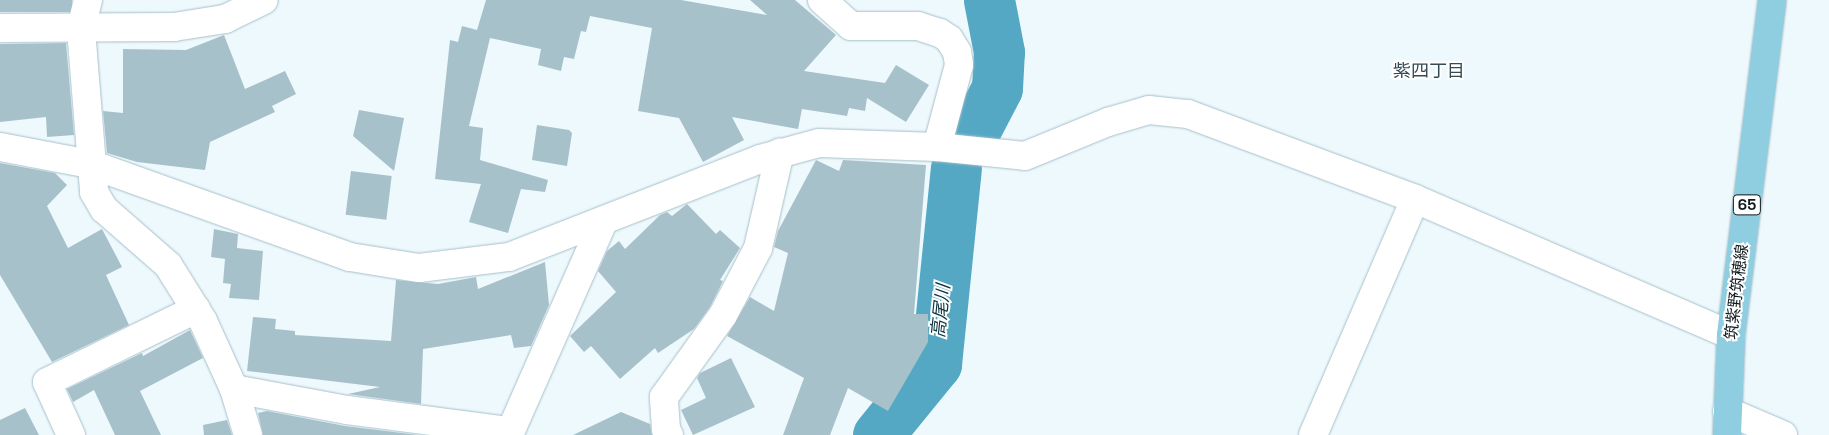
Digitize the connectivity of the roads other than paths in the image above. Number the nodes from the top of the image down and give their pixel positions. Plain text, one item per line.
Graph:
1 (88, 0) edge
2 (264, 0) edge
3 (822, 0) edge
4 (1772, 0) edge
5 (0, 28) edge
6 (81, 29) junction
7 (0, 147) edge
8 (937, 147) junction
9 (780, 152) junction
10 (90, 164) junction
11 (1415, 199) junction
12 (603, 222) junction
13 (196, 309) junction
14 (1731, 335) junction
15 (234, 389) junction
16 (1727, 423) edge
17 (508, 433) edge
18 (71, 435) edge
19 (248, 435) edge
20 (669, 435) edge
21 (1313, 435) edge
22 (1783, 435) edge

1 - 6 street
2 - 6 street
3 - 8 street
4 - 14 main road, 筑紫野筑穂線 / 65
5 - 6 street
6 - 10 street
7 - 10 street
8 - 9 street
8 - 11 street
9 - 12 street
9 - 20 street
10 - 12 street
10 - 13 street
11 - 14 street
11 - 21 street
12 - 17 street
13 - 15 street
13 - 18 street
14 - 16 main road, 筑紫野筑穂線 / 65
15 - 17 street
15 - 19 street
16 - 22 street

